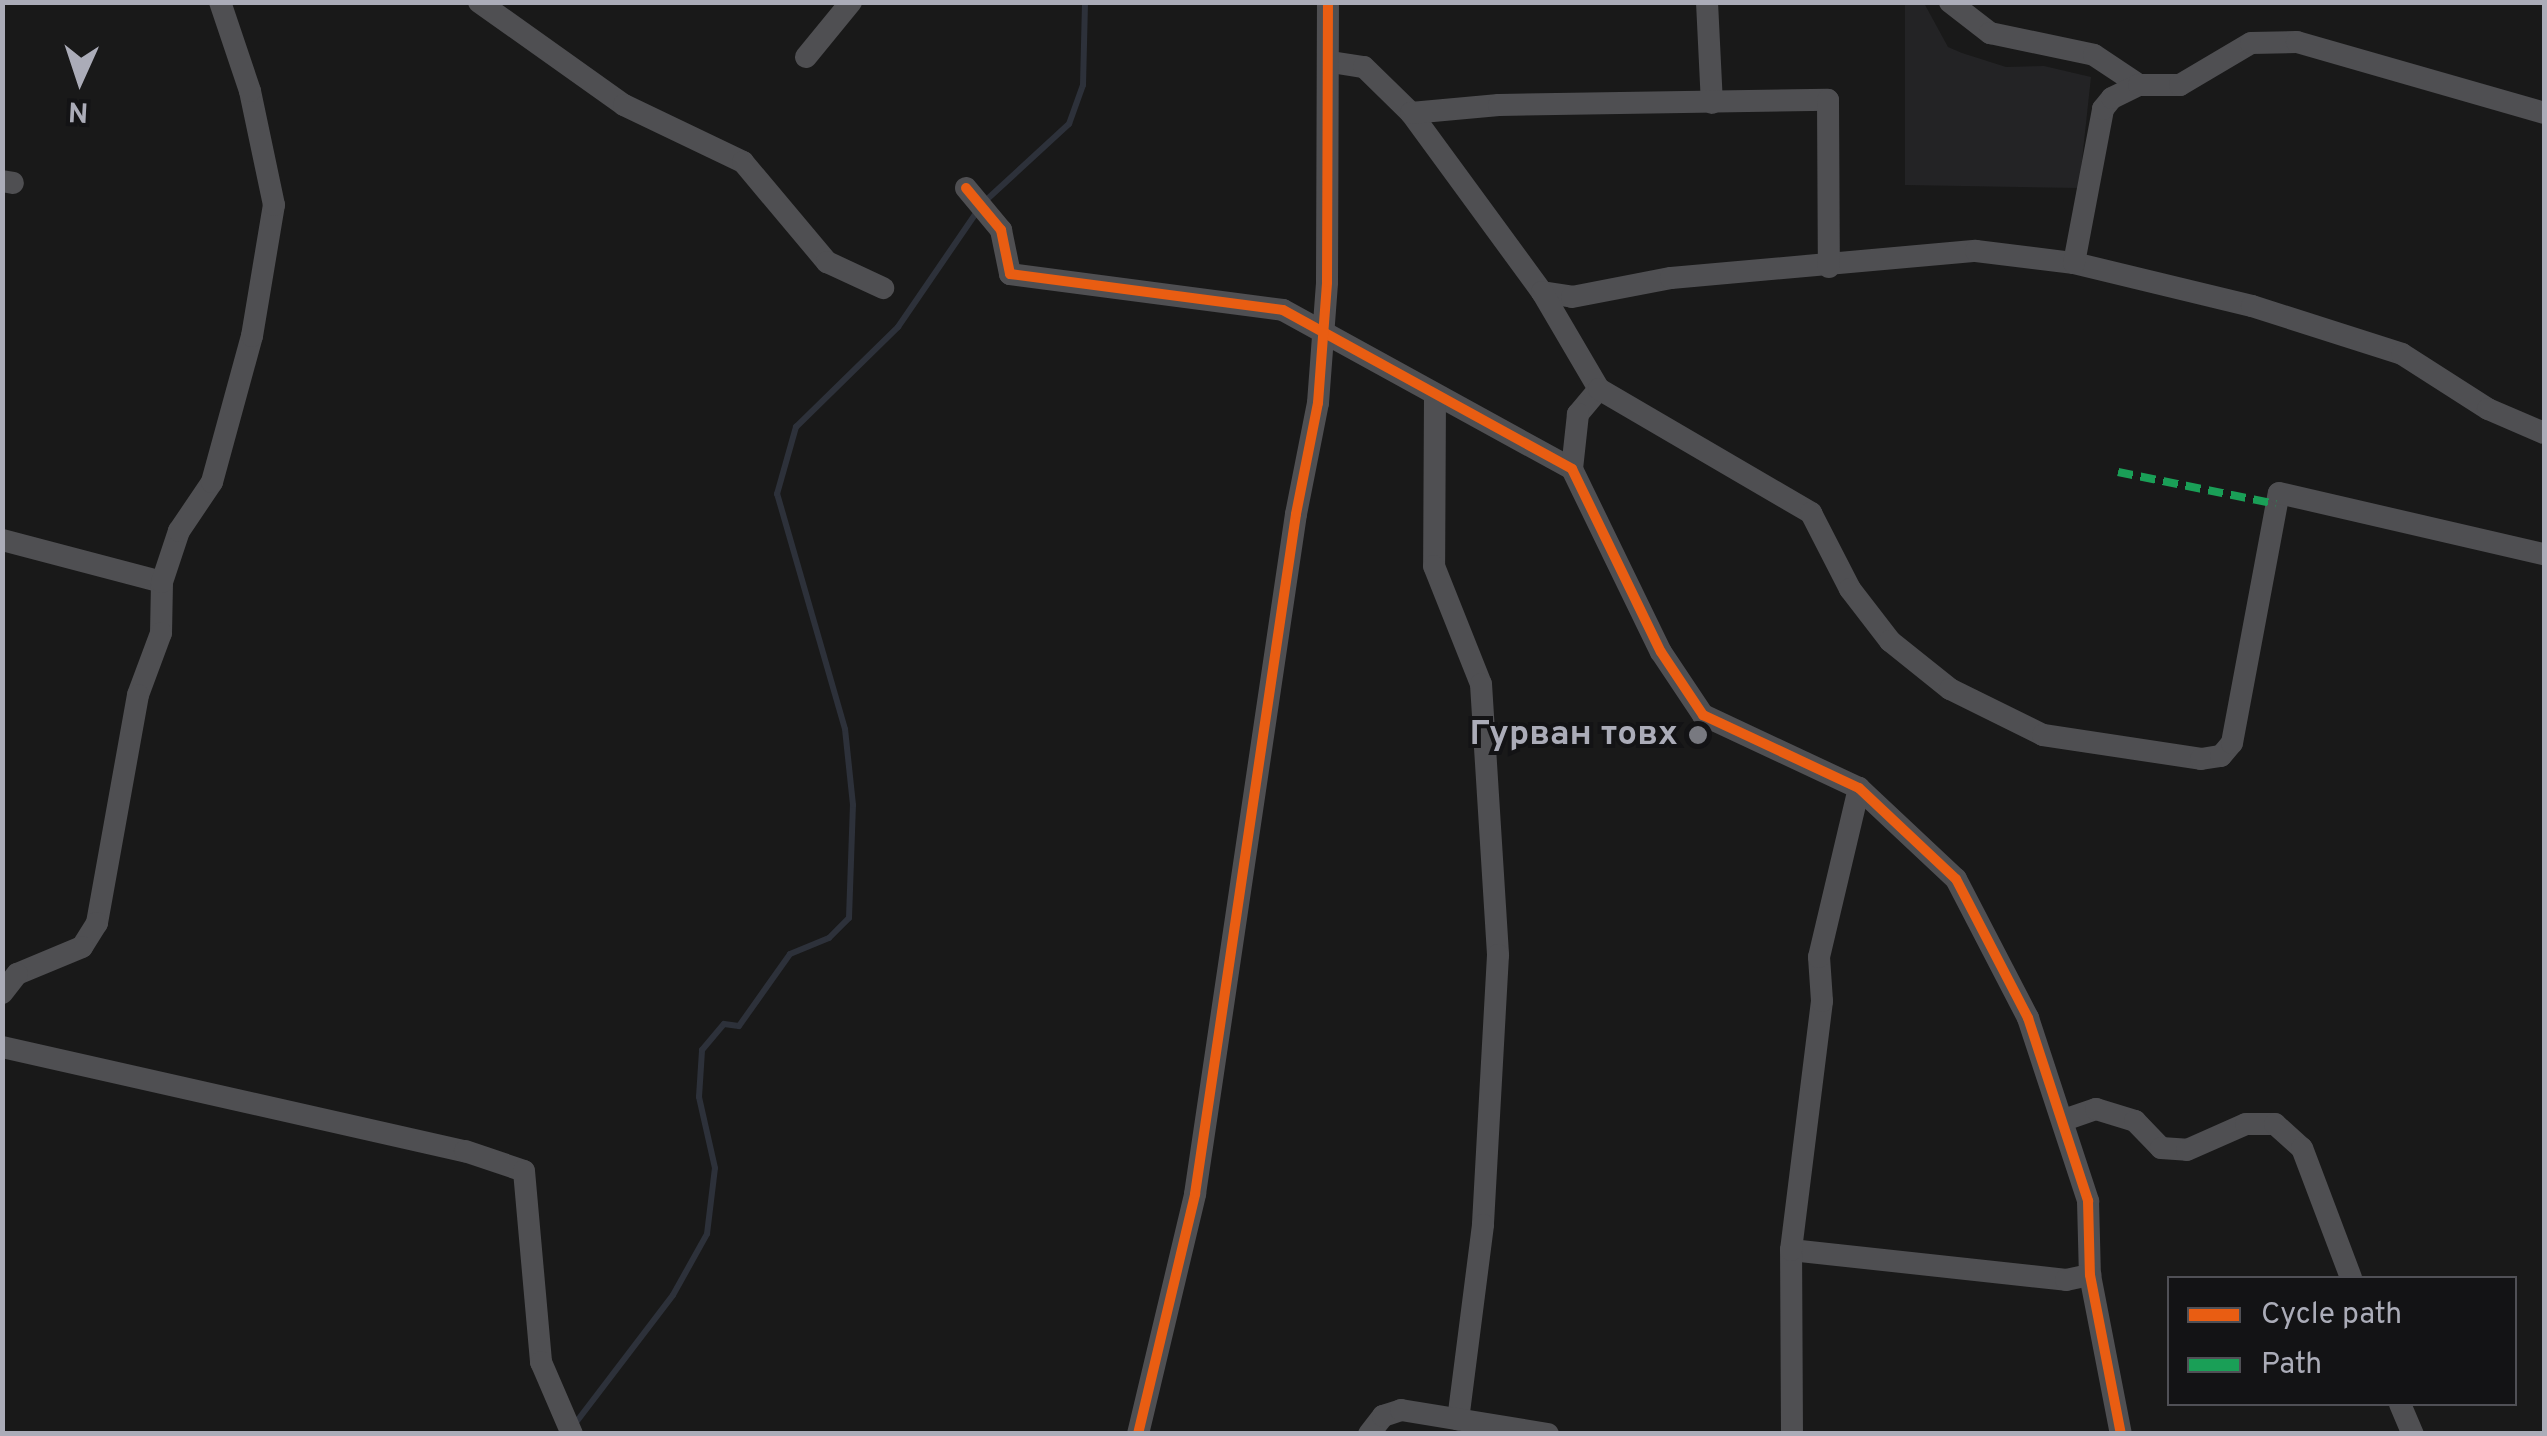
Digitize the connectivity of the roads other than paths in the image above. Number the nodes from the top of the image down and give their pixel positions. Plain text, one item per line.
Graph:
1 (220, 2) edge
2 (479, 2) edge
3 (850, 2) edge
4 (1328, 2) edge
5 (1707, 2) edge
6 (1950, 2) edge
7 (806, 57) dead end
8 (1331, 62) junction
9 (2139, 85) junction
10 (1712, 103) junction
11 (1411, 113) junction
12 (2544, 113) edge
13 (975, 198) dead end
14 (2074, 264) junction
15 (1830, 267) junction
16 (883, 288) dead end
17 (1542, 292) junction
18 (1324, 336) junction
19 (1598, 389) junction
20 (1435, 396) junction
21 (2544, 434) edge
22 (1572, 468) junction
23 (2, 540) edge
24 (2544, 554) edge
25 (162, 582) junction
26 (1859, 788) junction
27 (2, 993) edge
28 (2, 1047) edge
29 (2064, 1120) junction
30 (1791, 1250) junction
31 (2090, 1275) junction
32 (2350, 1276) edge
33 (2401, 1406) edge
34 (1458, 1418) junction
35 (572, 1434) edge
36 (1138, 1434) edge
37 (1370, 1434) edge
38 (1548, 1434) edge
39 (1792, 1434) edge
40 (2121, 1434) edge
41 (2412, 1434) edge

1 - 25 street
2 - 16 street
3 - 7 street
4 - 8 street
5 - 10 street
6 - 9 street
8 - 11 street
8 - 18 street
9 - 12 street
9 - 14 street
10 - 11 street
10 - 15 street
11 - 17 street
13 - 18 street
14 - 15 street
14 - 21 street
15 - 17 street
17 - 19 street
18 - 20 street
18 - 36 street
19 - 22 street
19 - 24 street
20 - 22 street
20 - 34 street
22 - 26 street
23 - 25 street
25 - 27 street
26 - 29 street
26 - 30 street
28 - 35 street
29 - 31 street
29 - 32 street
30 - 31 street
30 - 39 street
31 - 40 street
33 - 41 street
34 - 37 street
34 - 38 street

